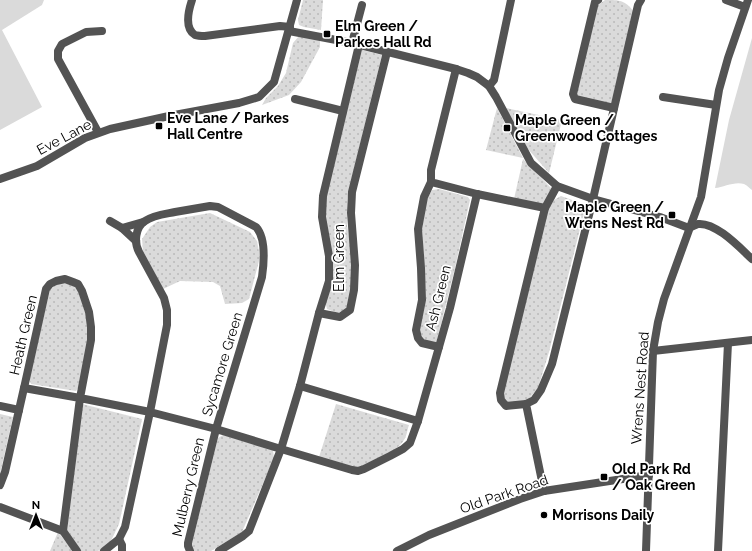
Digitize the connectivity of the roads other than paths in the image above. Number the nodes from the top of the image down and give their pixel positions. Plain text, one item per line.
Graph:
1 (192, 0) edge
2 (297, 0) edge
3 (511, 0) edge
4 (631, 0) edge
5 (726, 0) edge
6 (596, 1) edge
7 (640, 3) edge
8 (746, 3) edge
9 (362, 5) dead end
10 (289, 29) junction
11 (102, 31) dead end
12 (355, 44) junction
13 (388, 52) junction
14 (456, 69) junction
15 (489, 86) junction
16 (663, 97) dead end
17 (295, 99) dead end
18 (716, 105) junction
19 (614, 108) junction
20 (343, 111) junction
21 (98, 132) junction
22 (0, 179) edge
23 (431, 182) junction
24 (557, 186) junction
25 (477, 194) junction
26 (593, 199) junction
27 (545, 208) junction
28 (110, 221) dead end
29 (143, 222) junction
30 (122, 228) junction
31 (689, 228) junction
32 (136, 241) junction
33 (752, 259) edge
34 (319, 313) junction
35 (752, 340) edge
36 (728, 343) junction
37 (439, 347) junction
38 (653, 351) junction
39 (300, 386) junction
40 (24, 388) junction
41 (80, 398) junction
42 (526, 404) junction
43 (0, 406) edge
44 (19, 410) junction
45 (150, 412) junction
46 (418, 421) junction
47 (216, 429) junction
48 (281, 449) junction
49 (649, 475) junction
50 (0, 485) edge
51 (544, 491) junction
52 (0, 506) edge
53 (63, 531) junction
54 (119, 539) junction
55 (77, 551) edge
56 (104, 551) edge
57 (122, 551) edge
58 (190, 551) edge
59 (219, 551) edge
60 (397, 551) edge
61 (646, 551) edge
62 (718, 551) edge

1 - 10 street
2 - 10 street, Eve Lane
3 - 15 street
4 - 7 street
5 - 8 street
6 - 19 street
7 - 19 street
8 - 18 street, Wrens Nest Road
9 - 12 street, Elm Green
10 - 12 street
10 - 21 street, Eve Lane
11 - 21 street
12 - 13 street
12 - 20 street, Elm Green
13 - 14 street
13 - 34 street, Elm Green
14 - 15 street
14 - 23 street
15 - 24 street
16 - 18 street
17 - 20 street
18 - 31 street, Wrens Nest Road
19 - 26 street
20 - 34 street, Elm Green
21 - 22 street, Eve Lane
23 - 25 street
23 - 37 street, Ash Green
24 - 26 street
24 - 27 street
25 - 27 street
25 - 37 street, Ash Green
26 - 31 street
26 - 42 street
27 - 42 street
28 - 30 street
29 - 30 street
29 - 32 street
29 - 47 street, Sycamore Green
30 - 32 street
31 - 33 street
31 - 38 street, Wrens Nest Road
32 - 45 street
34 - 39 street
35 - 36 street
36 - 38 street
36 - 62 street
37 - 46 street, Mulberry Green
38 - 49 street, Wrens Nest Road
39 - 46 street
39 - 48 street
40 - 41 street, Heath Green
40 - 41 street, Heath Green
40 - 44 street
41 - 45 street, Heath Green
41 - 53 street
42 - 51 street
43 - 44 street
44 - 50 street
45 - 47 street, Sycamore Green
45 - 54 street
46 - 48 street, Mulberry Green
47 - 48 street, Mulberry Green
47 - 58 street, Mulberry Green
48 - 59 street
49 - 51 street, Old Park Road
49 - 61 street, Wrens Nest Road
51 - 60 street, Old Park Road
52 - 53 street
53 - 55 street
54 - 56 street
54 - 57 street

